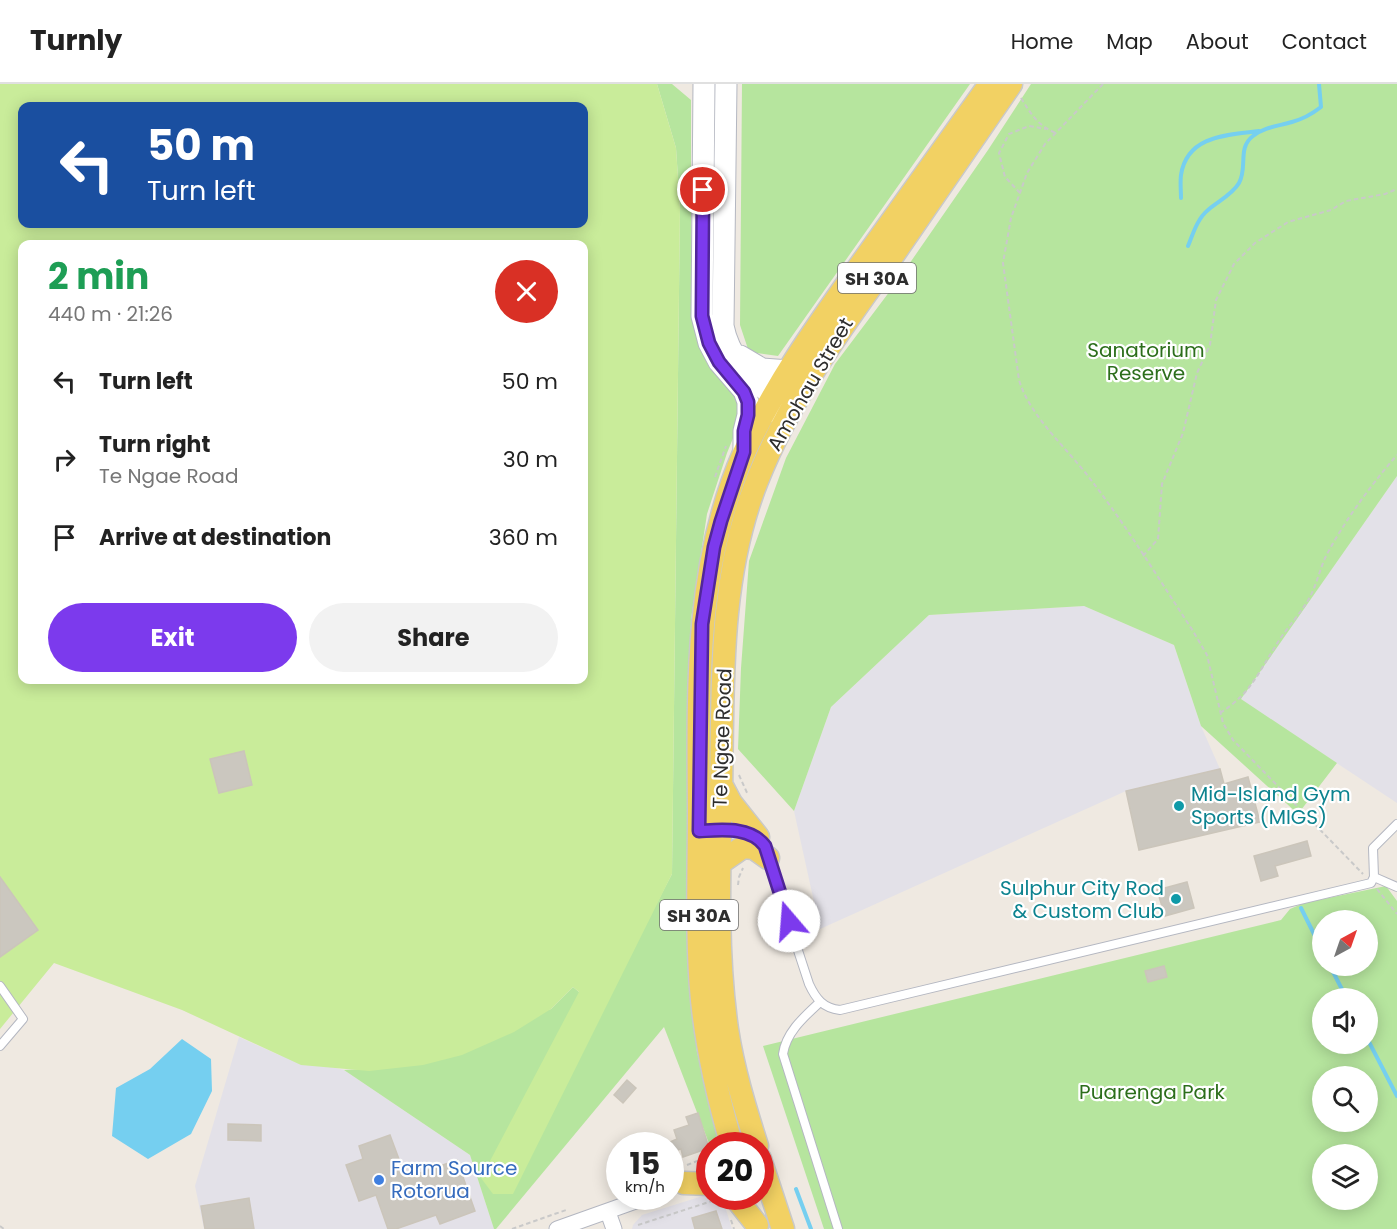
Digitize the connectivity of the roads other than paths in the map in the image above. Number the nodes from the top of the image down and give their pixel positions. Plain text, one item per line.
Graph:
1 (704, 84) edge
2 (726, 84) edge
3 (990, 84) edge
4 (1015, 88) edge
5 (703, 238) junction
6 (724, 239) junction
7 (732, 351) junction
8 (789, 371) junction
9 (773, 396) junction
10 (744, 452) junction
11 (757, 480) junction
12 (729, 778) junction
13 (1397, 824) edge
14 (729, 832) junction
15 (768, 858) junction
16 (720, 863) junction
17 (1373, 880) junction
18 (1397, 887) edge
19 (0, 986) edge
20 (820, 1002) junction
21 (0, 1046) edge
22 (728, 1132) edge
23 (753, 1132) edge
24 (774, 1202) edge
25 (613, 1210) edge
26 (737, 1210) edge
27 (752, 1210) edge
28 (608, 1212) junction
29 (757, 1227) edge
30 (557, 1229) edge
31 (614, 1229) edge
32 (783, 1229) edge
33 (838, 1229) edge

1 - 5 street, Te Ngae Road
2 - 6 street
3 - 8 main road, Amohau Street / SH 30A
4 - 11 main road, Amohau Street / SH 30A
5 - 6 street
5 - 10 street, Te Ngae Road
6 - 7 street
7 - 8 street
7 - 9 street
8 - 9 main road, Amohau Street / SH 30A
9 - 10 main road, Amohau Street / SH 30A
9 - 11 street, Te Ngae Road
10 - 14 main road, Te Ngae Road / SH 30A
11 - 12 main road, Te Ngae Road / SH 30A
12 - 14 main road, Te Ngae Road / SH 30A
12 - 14 main road
13 - 17 lane
14 - 15 lane
14 - 16 main road, Te Ngae Road / SH 30A
14 - 22 main road, Te Ngae Road / SH 30A
15 - 16 main road
15 - 20 lane
16 - 23 main road, Te Ngae Road / SH 30A
17 - 18 lane
17 - 20 lane
19 - 21 lane
20 - 33 lane
24 - 32 main road
25 - 28 street
26 - 29 main road
27 - 29 main road
28 - 30 street
28 - 31 street

